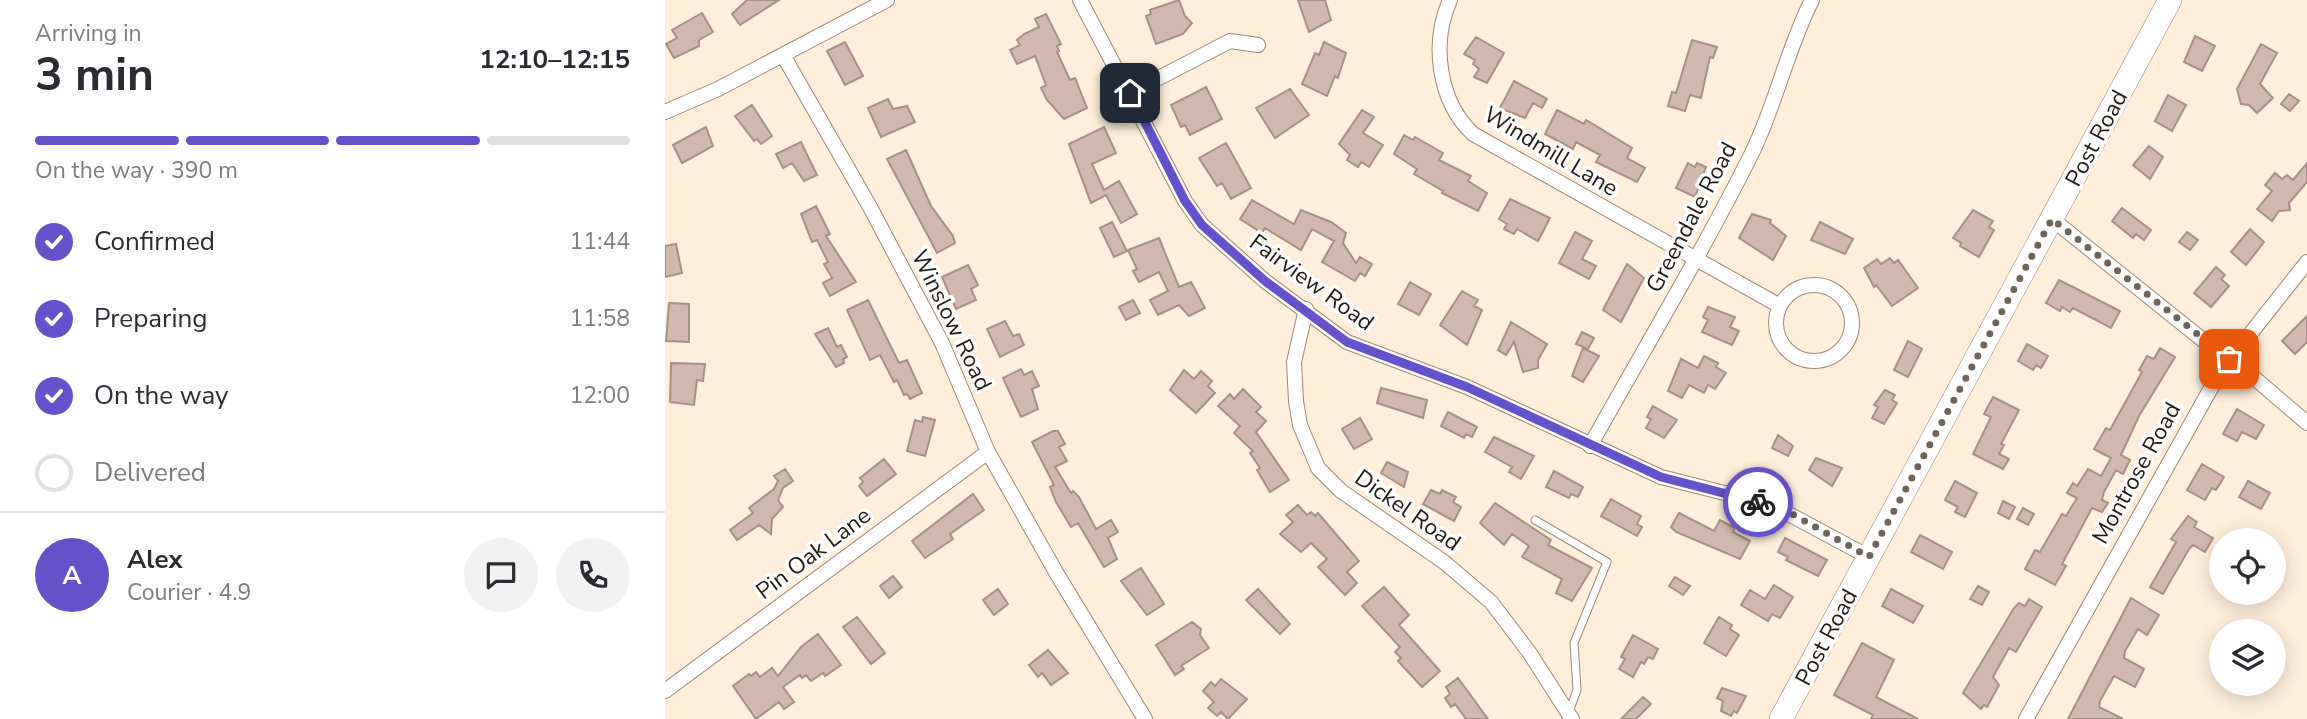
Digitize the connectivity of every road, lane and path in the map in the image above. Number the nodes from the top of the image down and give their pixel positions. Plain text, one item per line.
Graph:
1 (887, 0) edge
2 (1080, 0) edge
3 (1450, 0) edge
4 (1812, 0) edge
5 (2170, 0) edge
6 (1258, 46) dead end
7 (783, 55) junction
8 (1130, 93) junction
9 (665, 112) edge
10 (2052, 219) junction
11 (1695, 258) junction
12 (2307, 262) edge
13 (1780, 306) junction
14 (1305, 309) junction
15 (2229, 359) junction
16 (2307, 423) edge
17 (1590, 446) junction
18 (988, 452) junction
19 (1535, 520) dead end
20 (1869, 557) junction
21 (665, 691) edge
22 (1570, 717) edge
23 (1788, 717) edge
24 (1145, 719) edge
25 (2026, 719) edge

1 - 7 street
2 - 8 street, Fairview Road
3 - 11 street, Windmill Lane
4 - 11 street, Greendale Road
5 - 10 main road, Post Road
6 - 8 street
7 - 9 street
7 - 18 street, Winslow Road
8 - 14 street, Fairview Road
10 - 15 street
10 - 20 main road, Post Road
11 - 13 street, Windmill Lane
11 - 17 street, Greendale Road
12 - 15 street, Montrose Road
13 - 13 street
14 - 17 street, Fairview Road
14 - 22 street, Dickel Road
15 - 16 street
15 - 25 street, Montrose Road
17 - 20 street, Fairview Road
18 - 21 street, Pin Oak Lane
18 - 24 street, Winslow Road
19 - 22 lane
20 - 23 main road, Post Road

